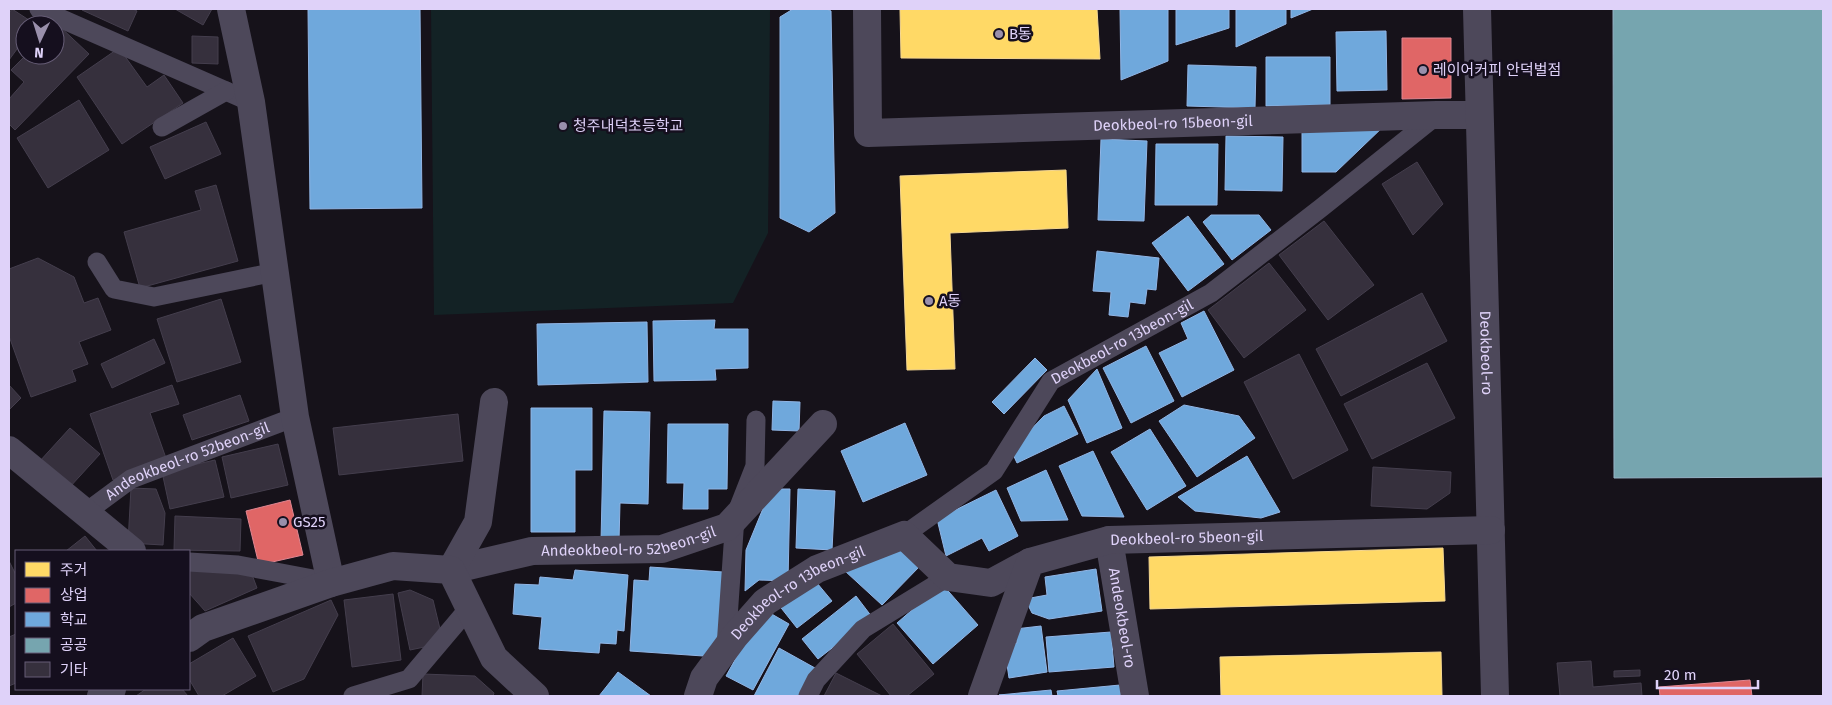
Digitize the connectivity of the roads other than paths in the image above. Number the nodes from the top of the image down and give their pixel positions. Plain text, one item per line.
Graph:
1 (39, 9) edge
2 (231, 9) edge
3 (867, 9) edge
4 (1477, 9) edge
5 (226, 91) junction
6 (251, 102) junction
7 (1437, 115) junction
8 (1478, 115) junction
9 (162, 127) dead end
10 (97, 262) dead end
11 (275, 272) junction
12 (494, 402) dead end
13 (295, 417) junction
14 (756, 420) dead end
15 (822, 424) dead end
16 (9, 450) edge
17 (85, 514) junction
18 (735, 517) junction
19 (1491, 530) junction
20 (904, 534) junction
21 (1109, 540) junction
22 (131, 550) edge
23 (190, 562) edge
24 (1030, 562) junction
25 (451, 570) junction
26 (948, 577) junction
27 (331, 583) junction
28 (469, 608) junction
29 (194, 626) edge
30 (726, 649) junction
31 (408, 688) edge
32 (353, 696) edge
33 (535, 696) edge
34 (698, 696) edge
35 (808, 696) edge
36 (982, 696) edge
37 (1135, 696) edge
38 (1495, 696) edge

1 - 5 lane
2 - 6 street
3 - 7 street, Deokbeol-ro 15beon-gil
4 - 8 street, Deokbeol-ro
5 - 6 lane
5 - 9 lane
6 - 11 street
7 - 8 street, Deokbeol-ro 15beon-gil
7 - 20 lane, Deokbeol-ro 13beon-gil
8 - 19 street, Deokbeol-ro
10 - 11 lane
11 - 13 street
12 - 25 street
13 - 17 lane, Andeokbeol-ro 52beon-gil
13 - 27 street
14 - 18 lane
15 - 18 street, Andeokbeol-ro 52beon-gil
16 - 17 street
17 - 22 street
18 - 25 street, Andeokbeol-ro 52beon-gil
18 - 30 lane
19 - 21 street, Deokbeol-ro 5beon-gil
19 - 38 street, Deokbeol-ro
20 - 26 street
20 - 30 street, Deokbeol-ro 13beon-gil
21 - 24 street, Deokbeol-ro 5beon-gil
21 - 37 street, Andeokbeol-ro
23 - 27 lane, Andeokbeol-ro 52beon-gil
24 - 26 street, Deokbeol-ro 5beon-gil
24 - 36 street
25 - 27 street, Andeokbeol-ro 52beon-gil
25 - 28 street
26 - 35 lane
27 - 29 street, Andeokbeol-ro 52beon-gil
28 - 31 lane
28 - 33 street
30 - 34 street, Deokbeol-ro 13beon-gil
31 - 32 lane

